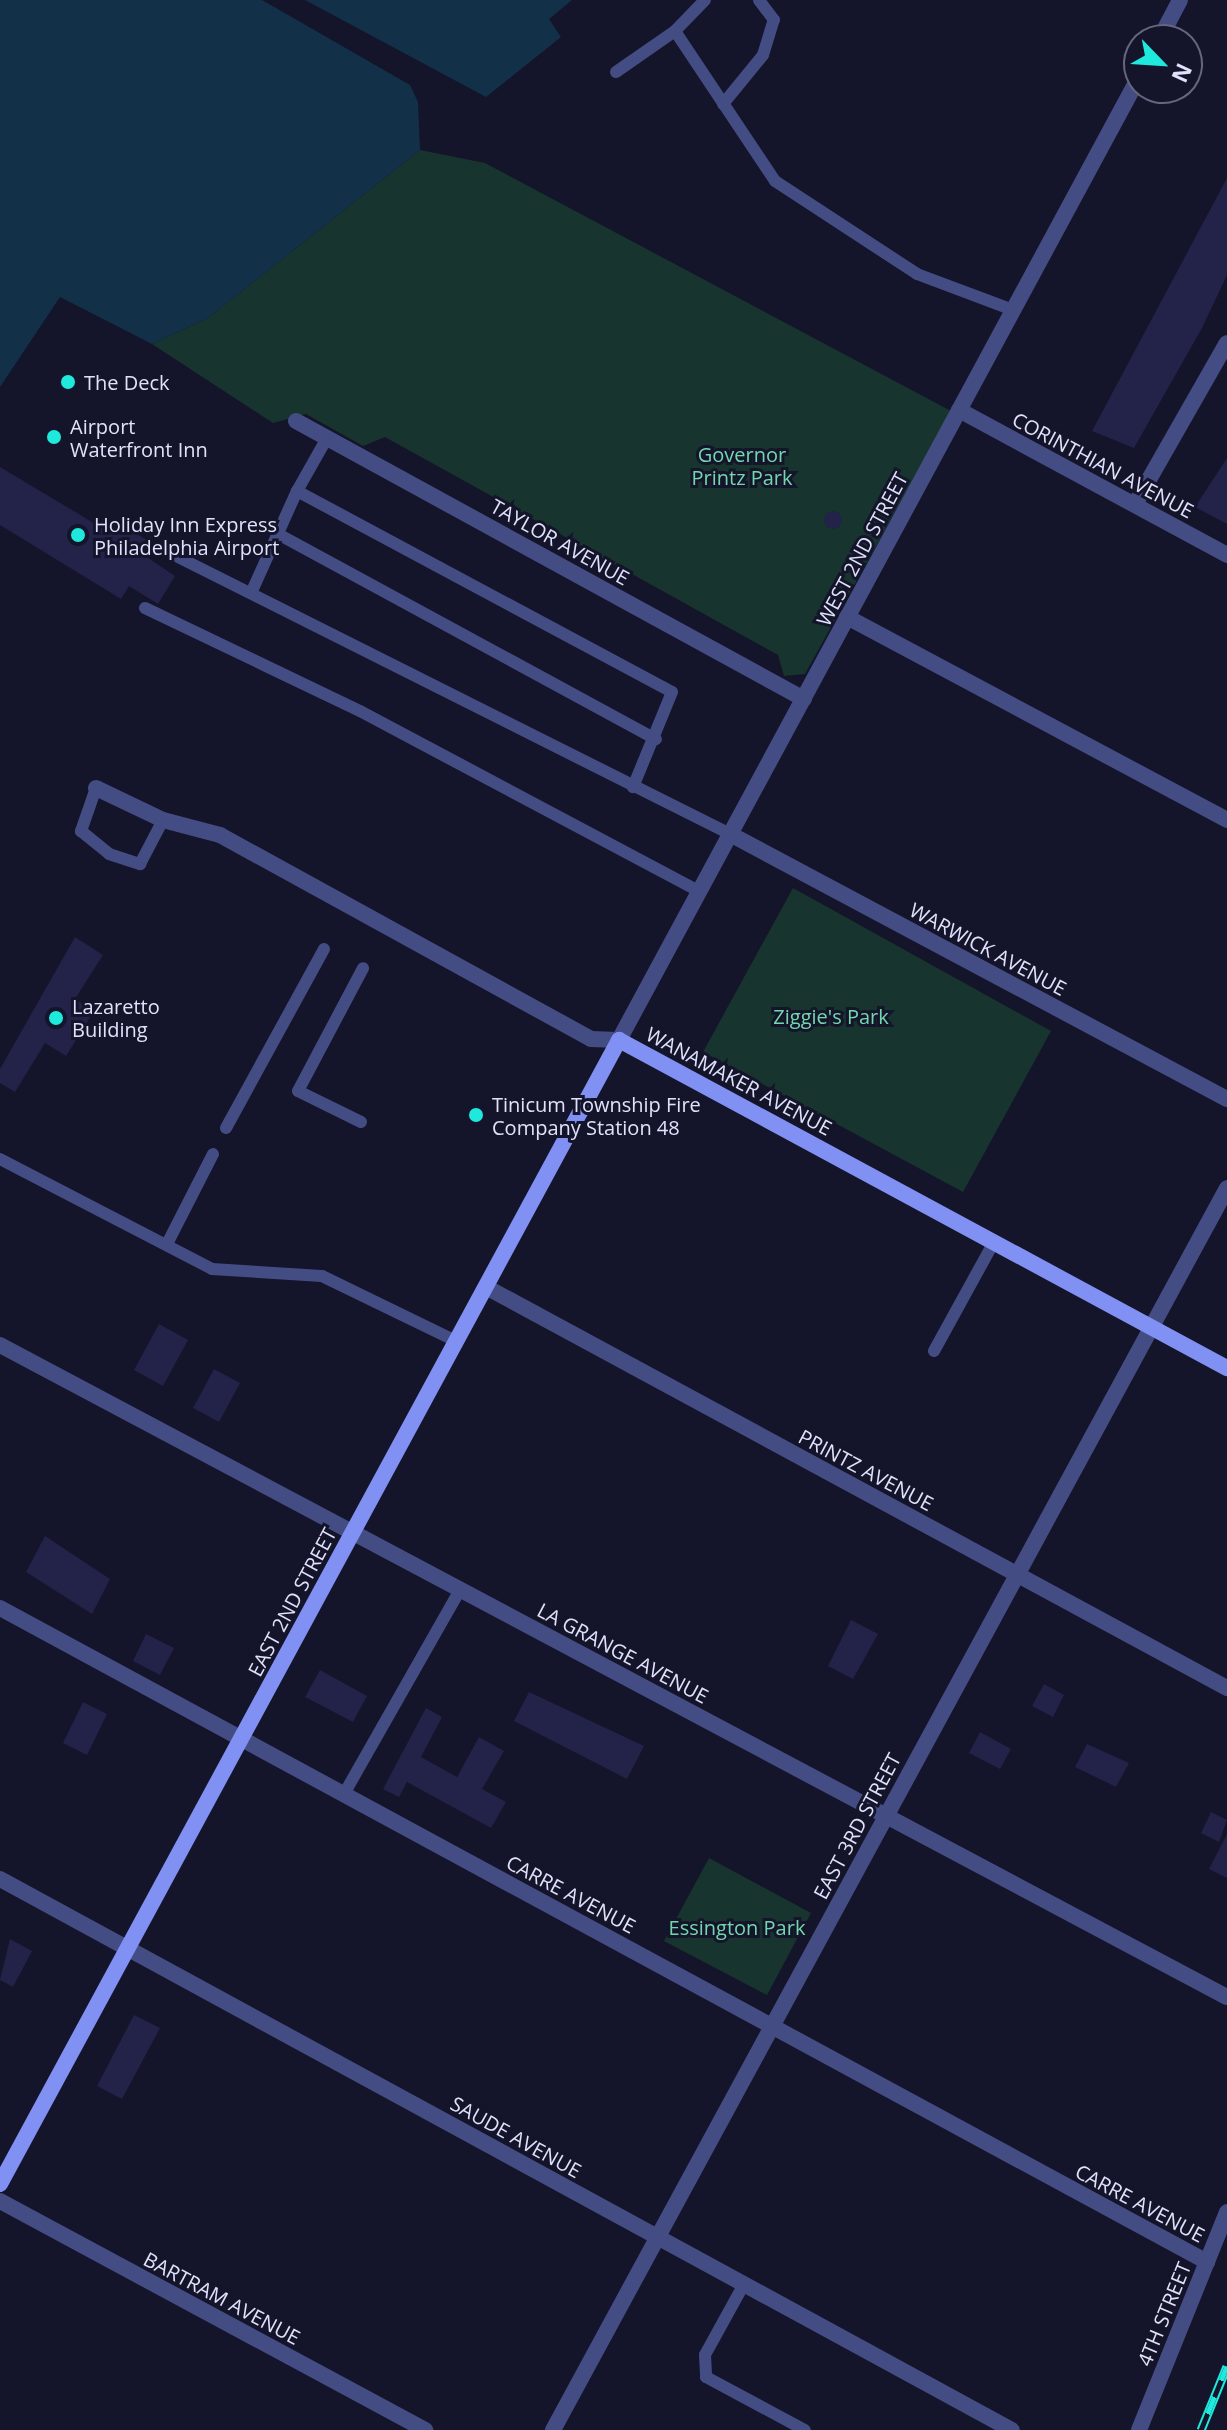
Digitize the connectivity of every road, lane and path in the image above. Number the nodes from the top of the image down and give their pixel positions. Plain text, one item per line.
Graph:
1 (705, 0) edge
2 (759, 0) edge
3 (1180, 0) edge
4 (1167, 24) edge
5 (675, 31) junction
6 (616, 72) dead end
7 (723, 104) junction
8 (1124, 104) edge
9 (1013, 310) junction
10 (1227, 343) edge
11 (959, 410) junction
12 (296, 421) dead end
13 (327, 438) junction
14 (297, 491) junction
15 (1135, 504) junction
16 (278, 534) junction
17 (170, 553) dead end
18 (1227, 555) edge
19 (252, 591) junction
20 (145, 608) dead end
21 (847, 617) junction
22 (804, 699) junction
23 (656, 739) junction
24 (633, 787) junction
25 (96, 788) joint
26 (163, 820) junction
27 (1227, 820) edge
28 (730, 834) junction
29 (699, 891) junction
30 (324, 949) dead end
31 (363, 968) dead end
32 (619, 1040) junction
33 (1227, 1099) edge
34 (361, 1122) dead end
35 (226, 1128) dead end
36 (213, 1154) dead end
37 (0, 1159) edge
38 (1227, 1188) edge
39 (994, 1242) junction
40 (167, 1244) junction
41 (486, 1287) junction
42 (1151, 1326) junction
43 (456, 1341) junction
44 (0, 1345) edge
45 (934, 1351) dead end
46 (1227, 1368) edge
47 (353, 1533) junction
48 (1016, 1574) junction
49 (460, 1590) junction
50 (0, 1608) edge
51 (1227, 1688) edge
52 (241, 1739) junction
53 (344, 1794) junction
54 (886, 1816) junction
55 (0, 1879) edge
56 (127, 1948) junction
57 (1227, 1997) edge
58 (772, 2026) junction
59 (0, 2184) edge
60 (0, 2201) edge
61 (1227, 2212) edge
62 (658, 2237) junction
63 (1207, 2262) junction
64 (744, 2284) junction
65 (425, 2430) edge
66 (553, 2430) edge
67 (805, 2430) edge
68 (1012, 2430) edge
69 (1139, 2430) edge

1 - 5 lane
2 - 7 lane
3 - 4 street
5 - 6 lane
5 - 7 lane
7 - 9 lane
8 - 9 street, WEST 2ND STREET
9 - 11 street, WEST 2ND STREET
10 - 15 street
11 - 15 street, CORINTHIAN AVENUE
11 - 21 street, WEST 2ND STREET
12 - 13 street, TAYLOR AVENUE
13 - 14 lane
13 - 22 street, TAYLOR AVENUE
14 - 16 lane
14 - 23 lane
15 - 18 street, CORINTHIAN AVENUE
16 - 19 lane
16 - 23 lane
17 - 19 lane
19 - 24 lane
20 - 29 lane
21 - 22 street, WEST 2ND STREET
21 - 27 street
22 - 28 street, WEST 2ND STREET
23 - 24 lane
24 - 28 lane
25 - 26 street, WANAMAKER AVENUE
25 - 26 lane
26 - 32 street, WANAMAKER AVENUE
28 - 29 street, WEST 2ND STREET
28 - 33 street, WARWICK AVENUE
29 - 32 street, WEST 2ND STREET
30 - 35 lane
31 - 34 lane
32 - 39 street, WANAMAKER AVENUE
32 - 41 street, EAST 2ND STREET
36 - 40 lane
37 - 40 lane
38 - 42 street, EAST 3RD STREET
39 - 42 street, WANAMAKER AVENUE
39 - 45 lane
40 - 43 lane
41 - 43 street, EAST 2ND STREET
41 - 48 street, PRINTZ AVENUE
42 - 46 street, WANAMAKER AVENUE
42 - 48 street, EAST 3RD STREET
43 - 47 street, EAST 2ND STREET
44 - 47 street, LA GRANGE AVENUE
47 - 49 street, LA GRANGE AVENUE
47 - 52 street, EAST 2ND STREET
48 - 51 street, PRINTZ AVENUE
48 - 54 street, EAST 3RD STREET
49 - 53 lane
49 - 54 street, LA GRANGE AVENUE
50 - 52 street, CARRE AVENUE
52 - 53 street, CARRE AVENUE
52 - 56 street, EAST 2ND STREET
53 - 58 street, CARRE AVENUE
54 - 57 street, LA GRANGE AVENUE
54 - 58 street, EAST 3RD STREET
55 - 56 street, SAUDE AVENUE
56 - 59 street, EAST 2ND STREET
56 - 62 street, SAUDE AVENUE
58 - 62 street, EAST 3RD STREET
58 - 63 street, CARRE AVENUE
60 - 65 street, BARTRAM AVENUE
61 - 63 street, 4TH STREET
62 - 64 street, SAUDE AVENUE
62 - 66 street, EAST 3RD STREET
63 - 69 street, 4TH STREET
64 - 67 lane
64 - 68 street, SAUDE AVENUE

